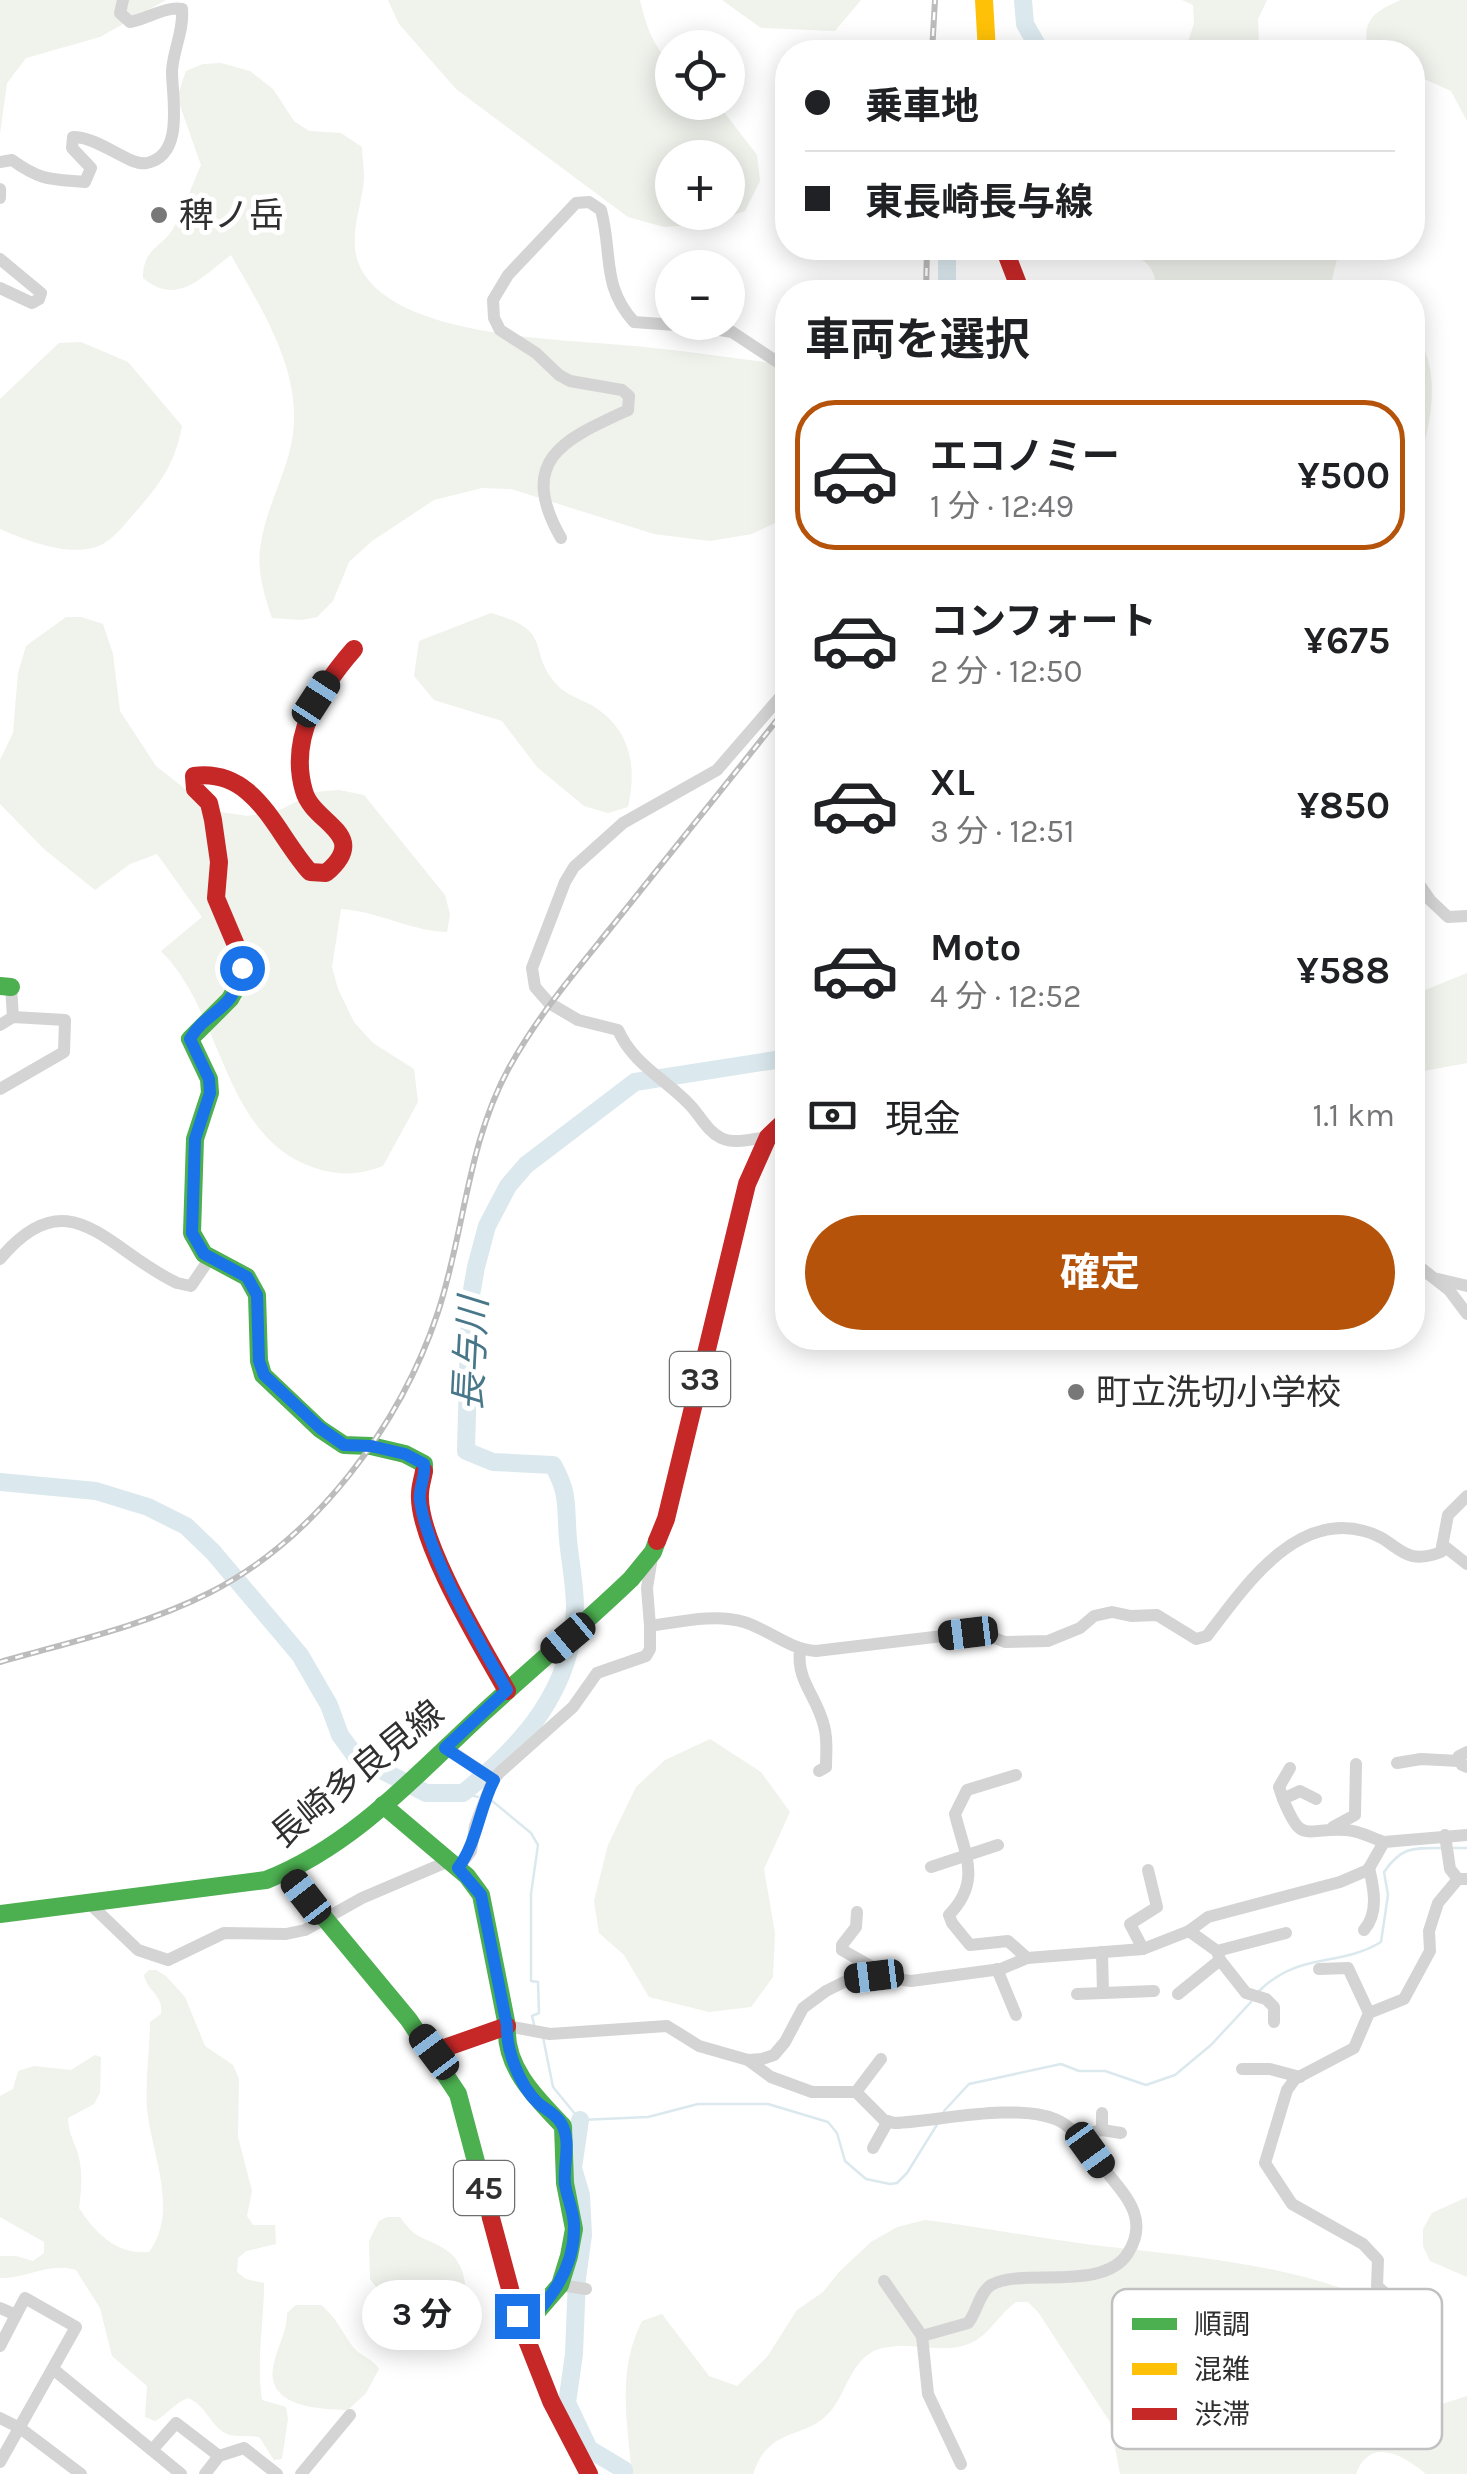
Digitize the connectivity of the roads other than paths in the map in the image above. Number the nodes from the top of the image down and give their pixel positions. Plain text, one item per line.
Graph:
1 (124, 0) edge
2 (984, 0) edge
3 (986, 40) edge
4 (0, 162) edge
5 (0, 189) edge
6 (0, 198) edge
7 (0, 259) edge
8 (0, 288) edge
9 (775, 360) edge
10 (562, 538) dead end
11 (354, 649) dead end
12 (775, 703) edge
13 (1425, 893) edge
14 (1467, 916) edge
15 (6, 986) edge
16 (6, 1021) edge
17 (0, 1088) edge
18 (775, 1130) edge
19 (768, 1137) junction
20 (210, 1258) junction
21 (0, 1259) edge
22 (1425, 1271) edge
23 (1436, 1279) junction
24 (1467, 1286) edge
25 (1467, 1314) edge
26 (1467, 1496) edge
27 (1444, 1546) junction
28 (653, 1552) junction
29 (1467, 1564) edge
30 (650, 1626) junction
31 (800, 1650) junction
32 (507, 1690) junction
33 (445, 1748) junction
34 (1464, 1760) edge
35 (1397, 1763) dead end
36 (1356, 1764) dead end
37 (1290, 1768) dead end
38 (819, 1771) dead end
39 (1016, 1775) dead end
40 (489, 1789) junction
41 (1283, 1799) junction
42 (1316, 1799) dead end
43 (387, 1801) junction
44 (1328, 1831) junction
45 (1467, 1835) edge
46 (1384, 1842) junction
47 (1446, 1844) junction
48 (998, 1845) dead end
49 (966, 1856) junction
50 (453, 1864) junction
51 (931, 1867) dead end
52 (1369, 1868) junction
53 (1148, 1870) dead end
54 (288, 1874) junction
55 (1462, 1879) edge
56 (88, 1902) junction
57 (856, 1912) dead end
58 (0, 1914) edge
59 (324, 1920) junction
60 (1364, 1930) dead end
61 (1189, 1931) junction
62 (1286, 1932) dead end
63 (1143, 1949) junction
64 (1102, 1952) junction
65 (1219, 1956) junction
66 (1027, 1958) junction
67 (1319, 1968) dead end
68 (998, 1969) junction
69 (878, 1976) junction
70 (1154, 1991) dead end
71 (1102, 1993) junction
72 (1077, 1994) dead end
73 (1178, 1994) dead end
74 (1369, 2013) junction
75 (1016, 2016) dead end
76 (1274, 2022) dead end
77 (507, 2026) junction
78 (434, 2052) junction
79 (881, 2059) dead end
80 (748, 2060) junction
81 (1242, 2069) dead end
82 (1300, 2077) junction
83 (856, 2092) junction
84 (1102, 2112) dead end
85 (888, 2121) junction
86 (1102, 2130) junction
87 (1120, 2133) dead end
88 (1077, 2136) junction
89 (873, 2148) dead end
90 (884, 2282) dead end
91 (560, 2285) junction
92 (586, 2288) dead end
93 (1380, 2289) edge
94 (0, 2308) edge
95 (16, 2314) junction
96 (522, 2329) junction
97 (922, 2336) junction
98 (0, 2346) edge
99 (53, 2369) junction
100 (350, 2415) dead end
101 (0, 2418) edge
102 (20, 2428) junction
103 (152, 2450) junction
104 (220, 2456) junction
105 (0, 2462) edge
106 (961, 2464) dead end
107 (81, 2474) edge
108 (181, 2474) edge
109 (205, 2474) edge
110 (277, 2474) edge
111 (302, 2474) edge
112 (589, 2474) edge

1 - 4 street
2 - 3 main road
5 - 6 street
7 - 8 street
9 - 10 street
11 - 20 main road
12 - 19 street
13 - 14 street
15 - 16 street
16 - 17 street
18 - 19 main road, 33
19 - 28 main road, 33
20 - 21 street
20 - 32 main road
22 - 23 street
23 - 24 street
23 - 25 street
26 - 27 street
27 - 29 street
27 - 31 street
28 - 30 street
28 - 32 main road, 長崎多良見線 / 33
30 - 31 street
30 - 40 street
31 - 38 street
32 - 33 main road, 長崎多良見線 / 33
33 - 40 street
33 - 43 main road, 長崎多良見線 / 33
34 - 35 street
36 - 44 street
37 - 41 street
39 - 49 street
40 - 50 street
41 - 42 street
41 - 44 street
43 - 50 main road, 45
43 - 54 main road, 長崎多良見線 / 33
44 - 46 street
45 - 47 street
46 - 47 street
46 - 52 street
47 - 55 street
48 - 49 street
49 - 51 street
49 - 66 street
50 - 59 street
50 - 77 main road, 45
52 - 60 street
52 - 61 street
53 - 63 street
54 - 56 main road, 長崎多良見線 / 33
54 - 59 main road, 45
55 - 74 street
56 - 58 main road, 長崎多良見線 / 33
56 - 59 street
57 - 69 street
59 - 78 main road, 45
61 - 63 street
61 - 65 street
62 - 65 street
63 - 64 street
64 - 66 street
64 - 71 street
65 - 73 street
65 - 76 street
66 - 68 street
67 - 74 street
68 - 69 street
68 - 75 street
69 - 80 street
70 - 71 street
71 - 72 street
74 - 82 street
77 - 78 main road
77 - 80 street
77 - 91 main road, 45
78 - 96 main road, 45
79 - 83 street
80 - 83 street
81 - 82 street
82 - 93 street
83 - 85 street
84 - 86 street
85 - 88 street
85 - 89 street
86 - 87 street
86 - 88 street
88 - 97 street
90 - 97 street
91 - 92 street
91 - 96 main road, 45
94 - 95 street
95 - 98 street
95 - 99 street
96 - 112 main road, 45
97 - 106 street
99 - 102 street
99 - 103 street
100 - 111 street
101 - 102 street
102 - 105 street
102 - 107 street
103 - 104 street
103 - 108 street
104 - 109 street
104 - 110 street

